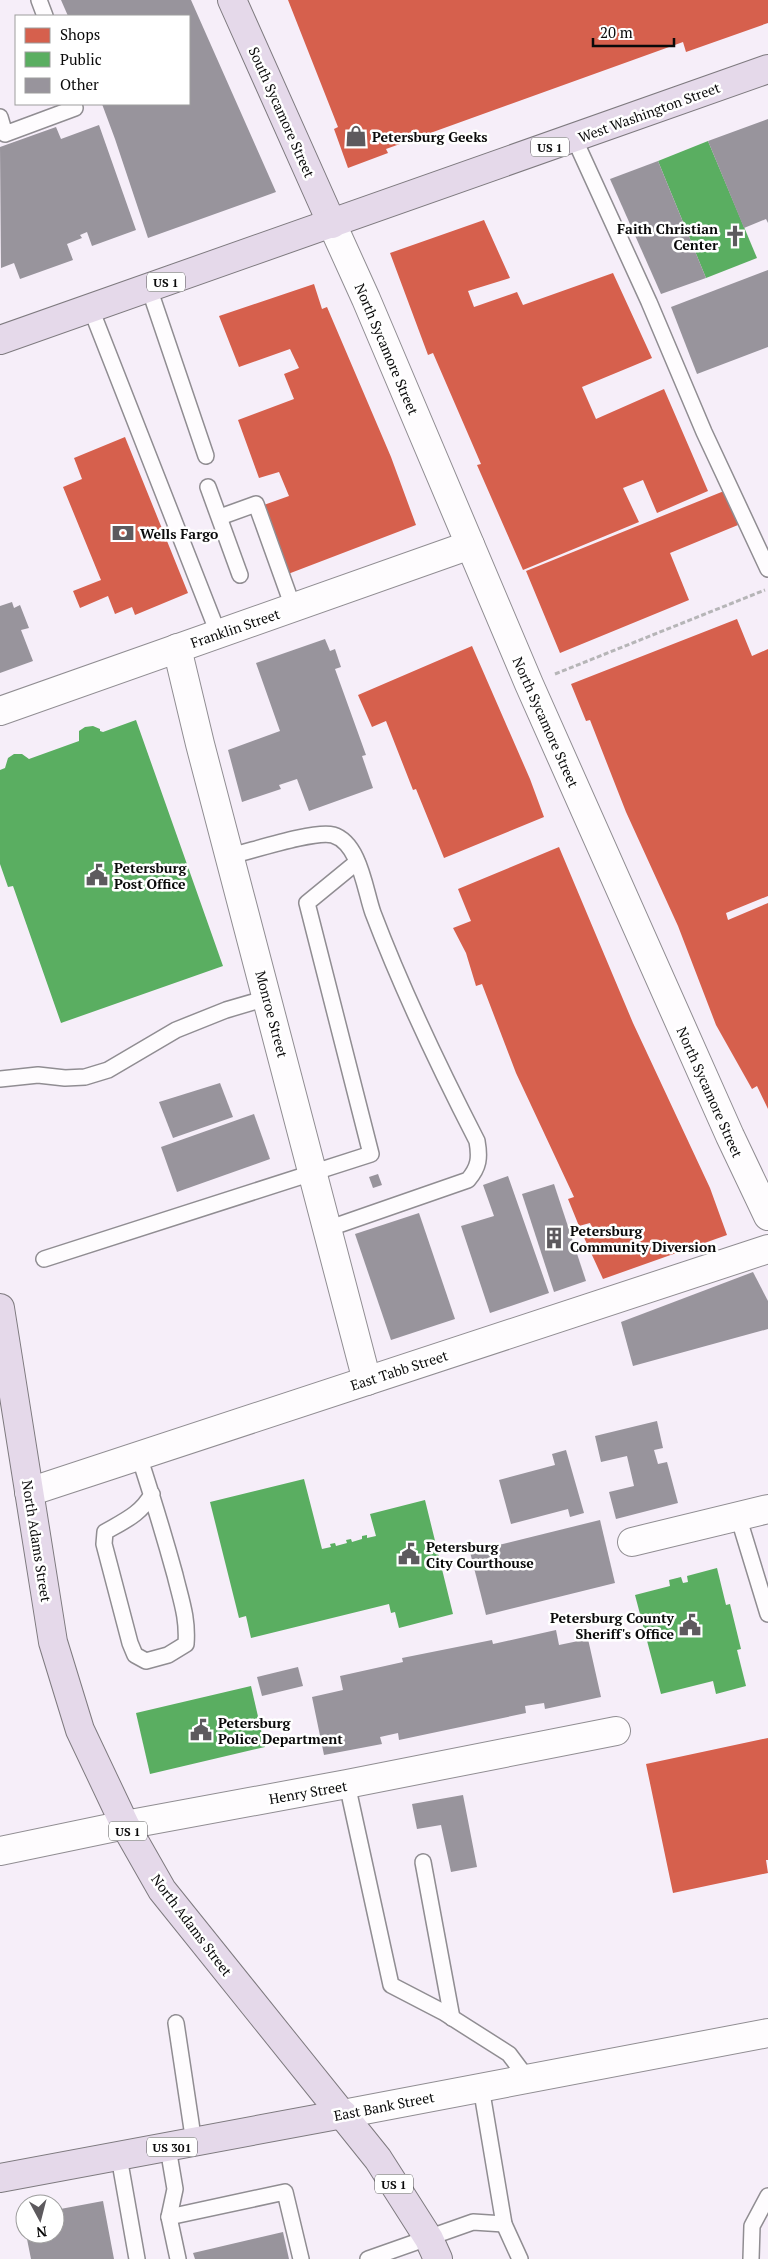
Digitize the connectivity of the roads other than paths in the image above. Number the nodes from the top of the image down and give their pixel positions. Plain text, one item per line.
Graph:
1 (39, 0) edge
2 (232, 0) edge
3 (45, 15) edge
4 (768, 69) edge
5 (74, 105) edge
6 (0, 117) edge
7 (574, 138) junction
8 (332, 224) junction
9 (149, 288) junction
10 (91, 309) junction
11 (0, 340) edge
12 (206, 456) dead end
13 (208, 487) dead end
14 (220, 517) junction
15 (470, 545) junction
16 (767, 565) edge
17 (240, 575) dead end
18 (293, 607) junction
19 (218, 633) junction
20 (176, 648) junction
21 (0, 710) edge
22 (230, 856) junction
23 (357, 862) junction
24 (267, 998) junction
25 (0, 1079) edge
26 (312, 1172) junction
27 (768, 1216) edge
28 (327, 1229) junction
29 (768, 1249) edge
30 (44, 1259) dead end
31 (0, 1308) edge
32 (367, 1381) junction
33 (139, 1456) junction
34 (29, 1492) junction
35 (152, 1494) junction
36 (768, 1509) edge
37 (738, 1516) junction
38 (632, 1542) dead end
39 (768, 1614) edge
40 (616, 1731) dead end
41 (347, 1784) junction
42 (125, 1825) junction
43 (0, 1851) edge
44 (423, 1862) dead end
45 (452, 2018) junction
46 (176, 2023) dead end
47 (768, 2033) edge
48 (527, 2078) junction
49 (481, 2086) junction
50 (343, 2114) junction
51 (181, 2146) junction
52 (119, 2157) junction
53 (0, 2178) edge
54 (768, 2196) edge
55 (169, 2217) junction
56 (504, 2224) junction
57 (433, 2249) edge
58 (137, 2259) edge
59 (178, 2259) edge
60 (301, 2259) edge
61 (368, 2259) edge
62 (520, 2259) edge
63 (751, 2259) edge

1 - 3 lane
2 - 8 main road, South Sycamore Street
4 - 7 main road, West Washington Street / US 1
5 - 6 lane
7 - 8 main road, West Washington Street / US 1
7 - 16 lane
8 - 9 main road, US 1
8 - 15 street, North Sycamore Street
9 - 10 main road, US 1
9 - 12 lane
10 - 11 main road, US 1
10 - 19 lane
13 - 14 lane
14 - 17 lane
14 - 18 lane
15 - 18 street, Franklin Street
15 - 27 street, North Sycamore Street
18 - 19 street, Franklin Street
19 - 20 street, Franklin Street
20 - 21 street, Franklin Street
20 - 22 street, Monroe Street
22 - 23 lane
22 - 24 street, Monroe Street
23 - 26 lane
23 - 28 lane
24 - 25 lane
24 - 26 street, Monroe Street
26 - 28 street, Monroe Street
26 - 30 lane
28 - 32 street, Monroe Street
29 - 32 street, East Tabb Street
31 - 34 main road, North Adams Street / US 1
32 - 33 street, East Tabb Street
33 - 34 street, East Tabb Street
33 - 35 lane
34 - 42 main road, North Adams Street / US 1
35 - 35 lane
36 - 37 street
37 - 38 street
37 - 39 lane
40 - 41 street, Henry Street
41 - 42 street, Henry Street
41 - 45 lane
42 - 43 street, Henry Street
42 - 50 main road, North Adams Street / US 1
44 - 45 lane
45 - 48 lane
46 - 51 lane
47 - 48 street, East Bank Street
48 - 49 street, East Bank Street
49 - 50 street, East Bank Street
49 - 56 lane
50 - 51 main road, East Bank Street / US 301
50 - 57 main road, North Adams Street / US 1
51 - 52 main road, East Bank Street / US 301
51 - 55 lane
52 - 53 main road, East Bank Street / US 301
52 - 58 lane
54 - 63 lane
55 - 59 lane
55 - 60 lane
56 - 57 lane
56 - 62 lane
57 - 61 lane

